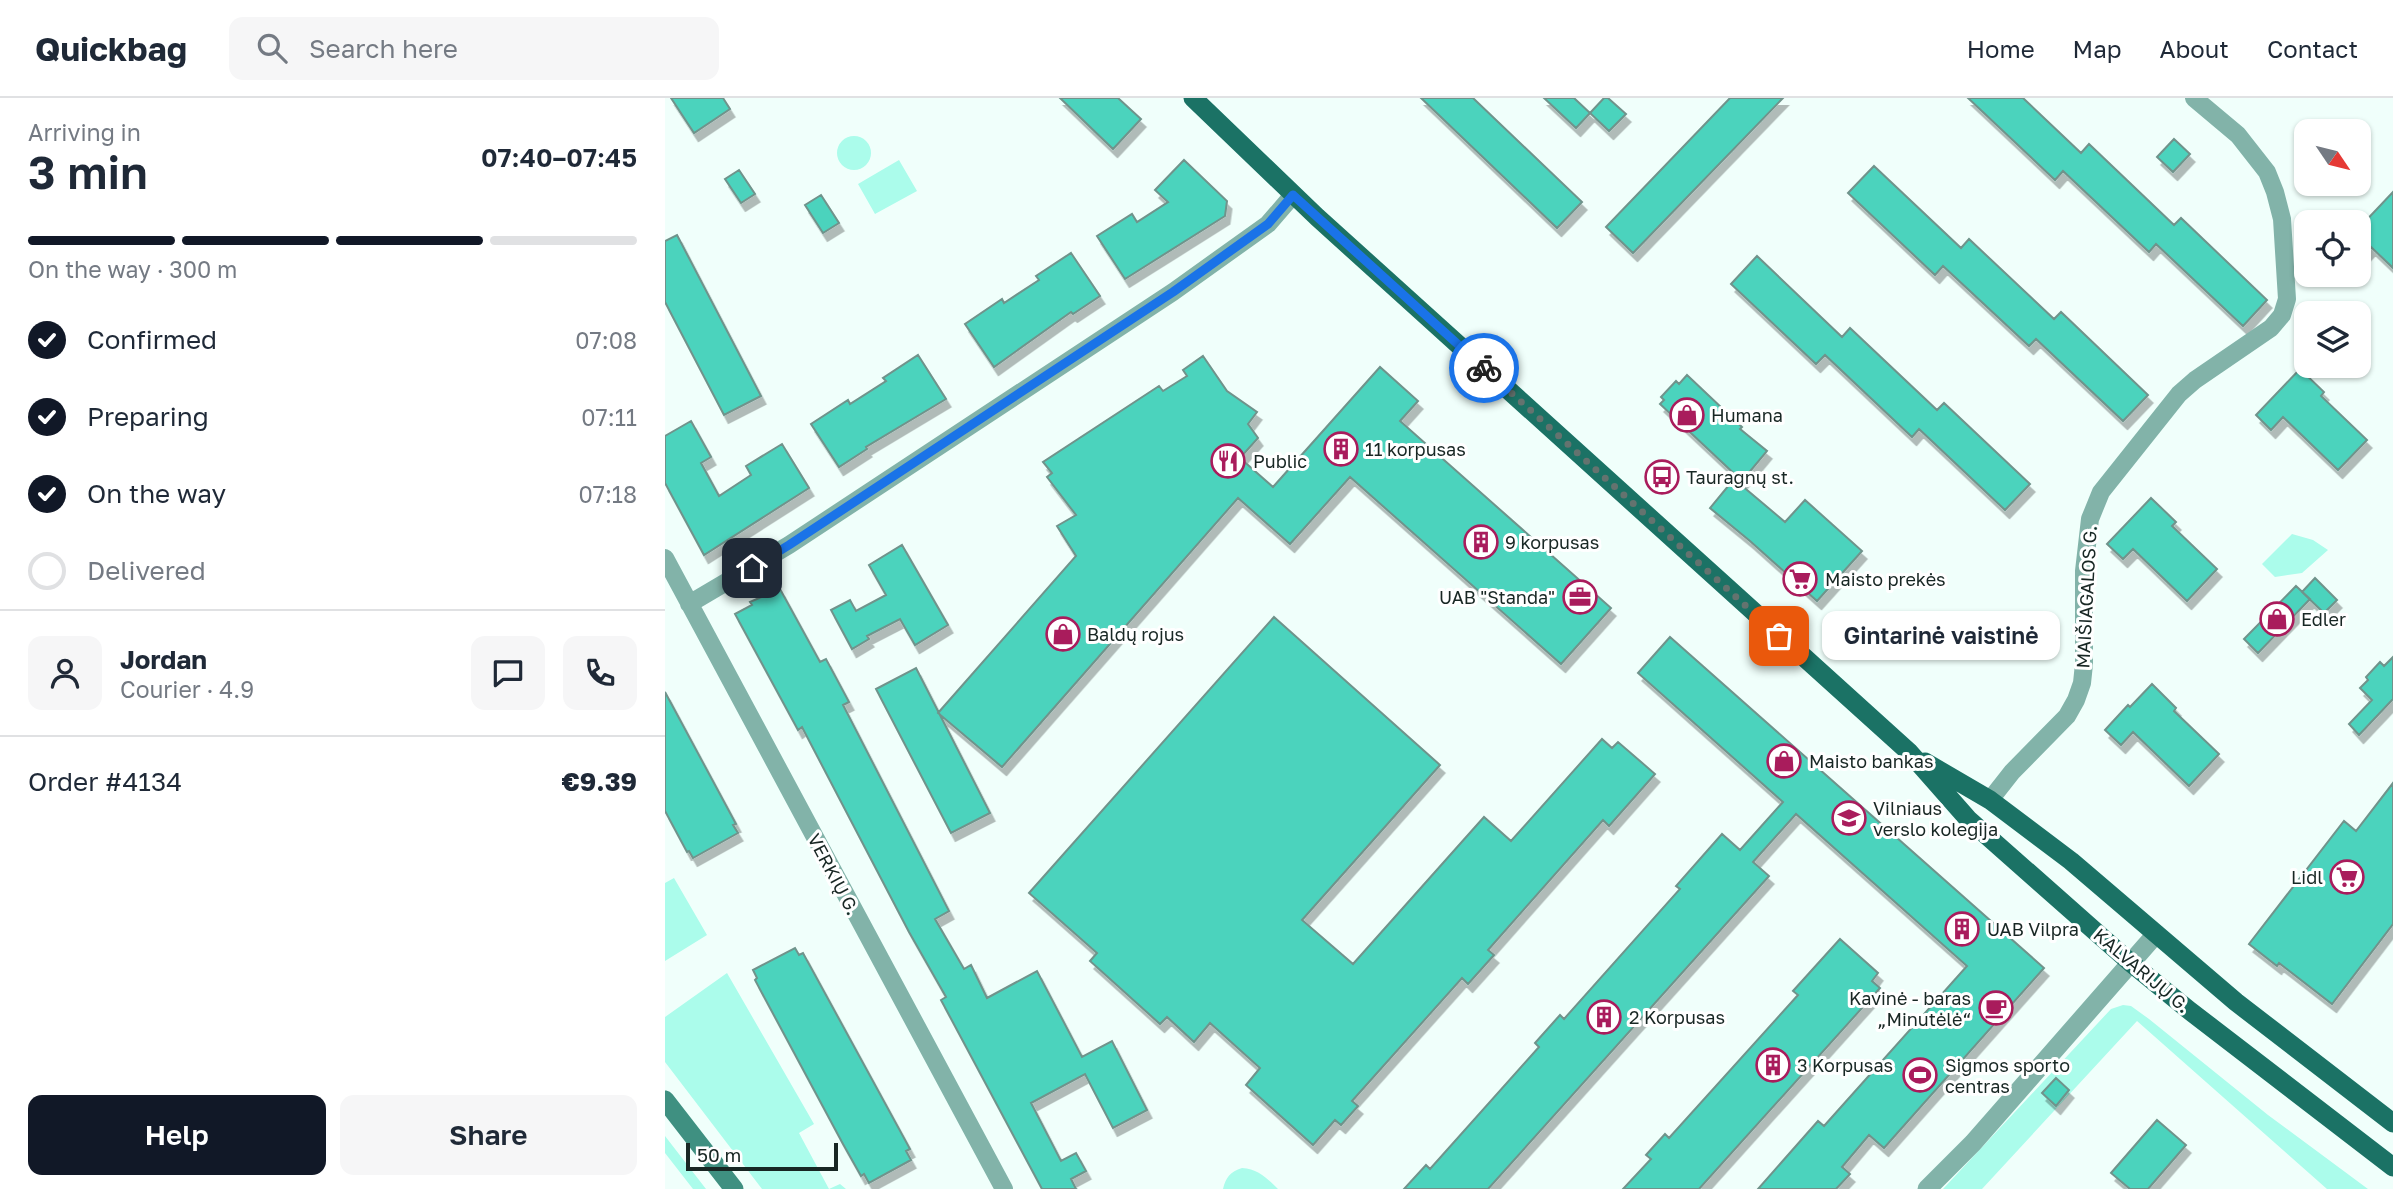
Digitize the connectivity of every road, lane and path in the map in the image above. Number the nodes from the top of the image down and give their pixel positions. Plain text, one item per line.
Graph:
1 (1193, 98) edge
2 (2194, 98) edge
3 (1293, 195) junction
4 (665, 558) edge
5 (689, 604) junction
6 (1909, 752) junction
7 (1990, 800) junction
8 (2156, 934) junction
9 (2131, 963) junction
10 (665, 1100) edge
11 (2393, 1123) edge
12 (2393, 1167) edge
13 (734, 1189) edge
14 (1004, 1189) edge
15 (1927, 1189) edge

1 - 3 main road, KALVARIJŲ G.
2 - 7 street, MAIŠIAGALOS G.
3 - 5 street
3 - 6 main road, KALVARIJŲ G.
4 - 5 street, VERKIŲ G.
5 - 14 street, VERKIŲ G.
6 - 7 main road, KALVARIJŲ G.
6 - 9 main road, KALVARIJŲ G.
7 - 8 main road, KALVARIJŲ G.
8 - 9 street
8 - 11 main road, KALVARIJŲ G.
9 - 12 main road, KALVARIJŲ G.
9 - 15 street
10 - 13 main road

